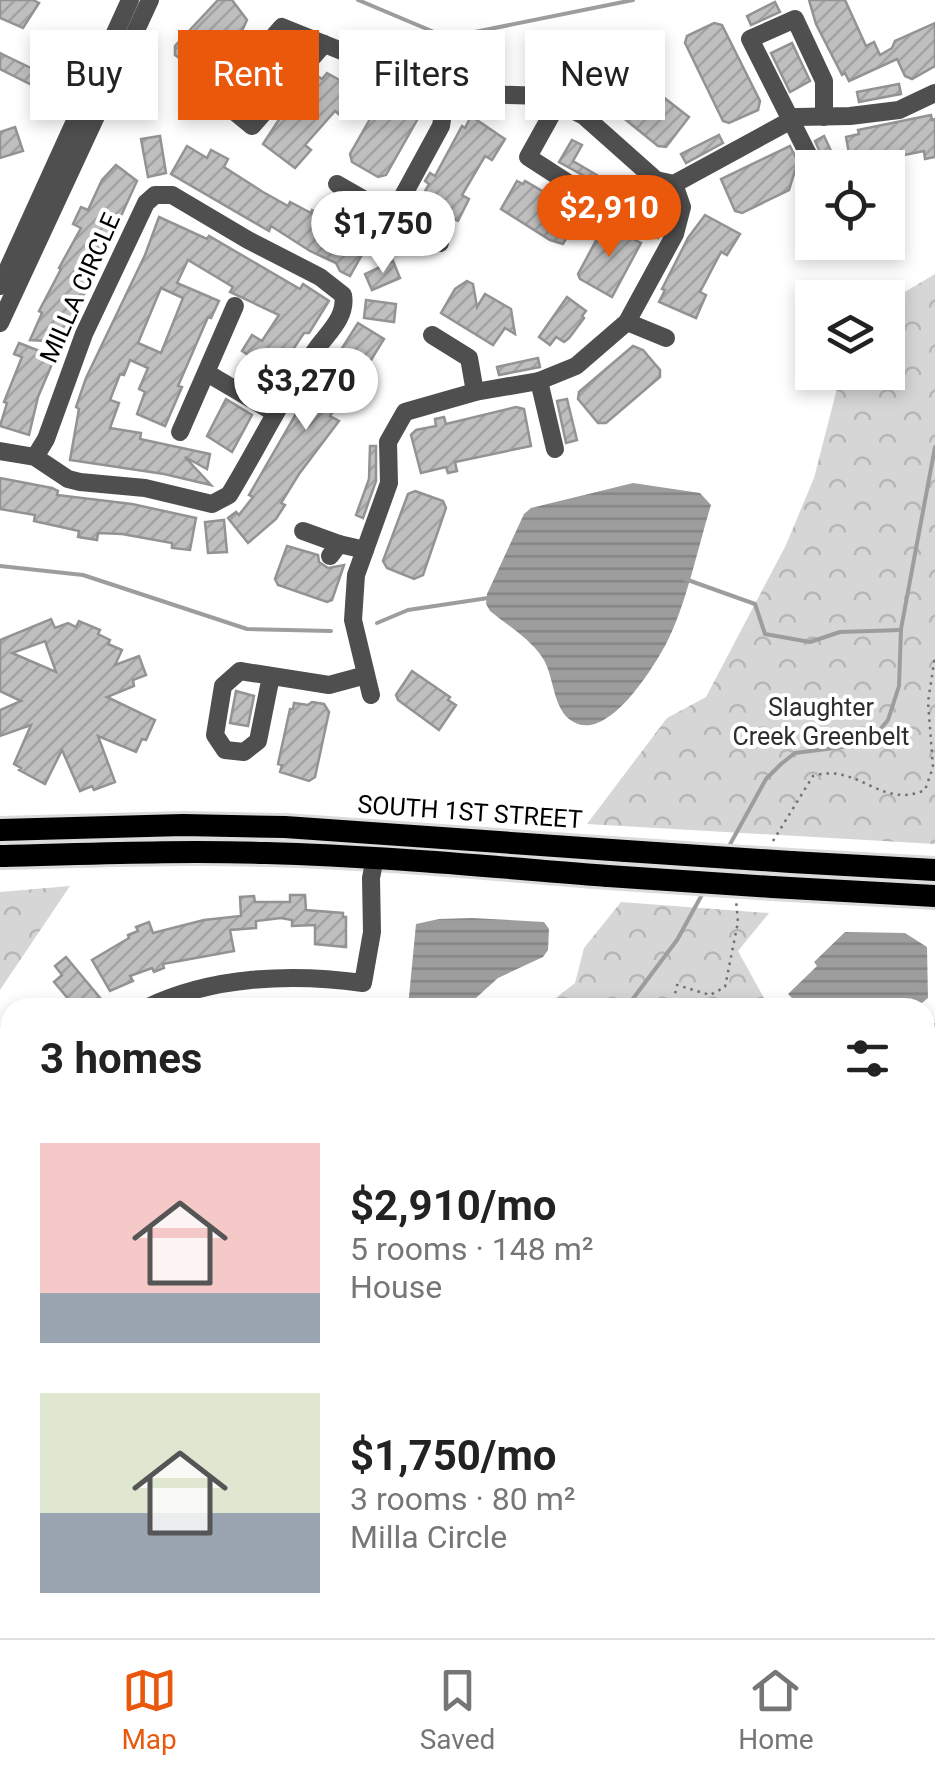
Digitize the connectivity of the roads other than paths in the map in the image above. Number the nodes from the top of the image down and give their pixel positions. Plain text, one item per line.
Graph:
1 (130, 0) edge
2 (150, 0) edge
3 (319, 42) edge
4 (324, 44) junction
5 (319, 50) edge
6 (339, 50) edge
7 (935, 93) edge
8 (824, 116) junction
9 (442, 120) edge
10 (548, 120) edge
11 (589, 120) edge
12 (791, 120) junction
13 (806, 150) edge
14 (665, 182) junction
15 (336, 184) dead end
16 (392, 216) junction
17 (440, 243) dead end
18 (0, 286) edge
19 (236, 306) dead end
20 (627, 322) junction
21 (0, 323) edge
22 (432, 336) dead end
23 (666, 338) dead end
24 (207, 372) junction
25 (539, 381) junction
26 (476, 392) junction
27 (275, 413) junction
28 (180, 432) dead end
29 (555, 448) dead end
30 (2, 450) edge
31 (35, 457) junction
32 (303, 531) dead end
33 (365, 550) junction
34 (366, 675) junction
35 (272, 676) junction
36 (371, 695) dead end
37 (0, 830) edge
38 (382, 832) junction
39 (0, 856) edge
40 (375, 858) junction
41 (935, 870) edge
42 (935, 896) edge
43 (172, 998) edge

1 - 18 street
2 - 21 street
3 - 4 street
4 - 5 street
4 - 6 street
7 - 8 street
8 - 12 street
8 - 12 street
9 - 16 street
10 - 14 street
11 - 14 street
12 - 13 street
12 - 14 street
14 - 20 street
15 - 16 street
16 - 17 street
19 - 24 street
20 - 23 street
20 - 25 street
22 - 26 street
24 - 27 street
24 - 28 street
25 - 26 street
25 - 29 street
26 - 33 street
27 - 31 street, MILLA CIRCLE
27 - 31 street, MILLA CIRCLE
30 - 31 street, MILLA CIRCLE
32 - 33 street
33 - 34 street
34 - 35 street
34 - 36 street
35 - 35 street
37 - 38 main road, SOUTH 1ST STREET
38 - 40 main road
38 - 41 main road, SOUTH 1ST STREET, bridge
39 - 40 main road, SOUTH 1ST STREET
40 - 42 main road, SOUTH 1ST STREET, bridge
40 - 43 street

